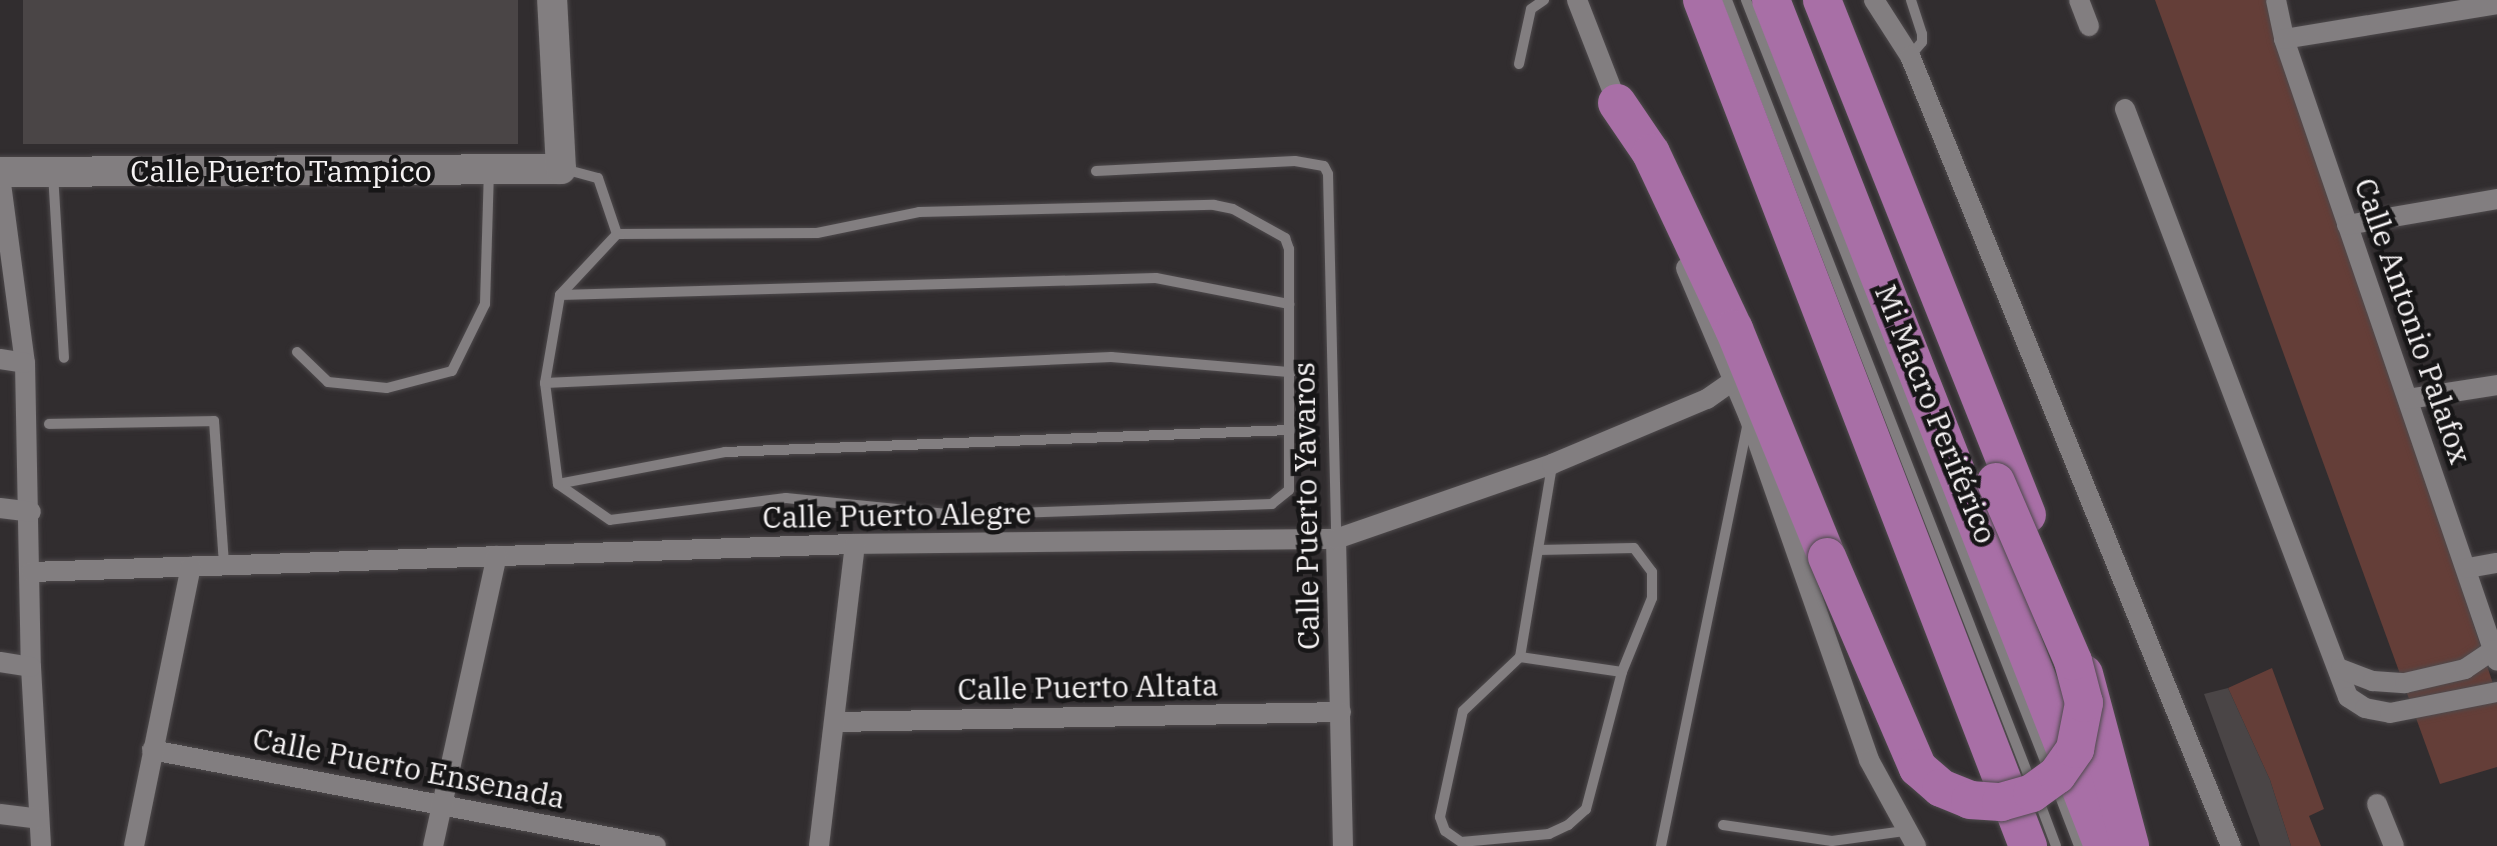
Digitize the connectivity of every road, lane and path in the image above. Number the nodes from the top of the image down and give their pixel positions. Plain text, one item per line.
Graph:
1 (552, 0) edge
2 (1544, 0) edge
3 (1577, 0) edge
4 (1746, 0) edge
5 (1771, 0) edge
6 (1874, 0) edge
7 (1911, 0) edge
8 (2079, 0) edge
9 (2276, 0) edge
10 (2497, 4) edge
11 (1709, 5) edge
12 (1825, 9) edge
13 (2089, 26) dead end
14 (1785, 36) junction
15 (2284, 38) junction
16 (1910, 56) junction
17 (1519, 64) dead end
18 (1616, 103) junction
19 (2125, 109) dead end
20 (1850, 127) junction
21 (562, 169) junction
22 (489, 170) junction
23 (1096, 171) dead end
24 (53, 172) junction
25 (0, 174) edge
26 (2497, 199) edge
27 (2348, 225) junction
28 (618, 234) junction
29 (560, 295) junction
30 (1288, 304) junction
31 (297, 352) dead end
32 (64, 358) dead end
33 (0, 359) edge
34 (25, 363) junction
35 (1291, 372) junction
36 (1733, 381) junction
37 (545, 383) junction
38 (2497, 385) edge
39 (2408, 399) junction
40 (1749, 418) junction
41 (49, 424) dead end
42 (1291, 430) junction
43 (1552, 464) junction
44 (558, 484) junction
45 (0, 508) edge
46 (31, 512) junction
47 (1336, 540) junction
48 (856, 544) junction
49 (1538, 550) junction
50 (496, 556) junction
51 (2497, 563) edge
52 (191, 566) junction
53 (224, 566) junction
54 (2468, 568) junction
55 (31, 572) junction
56 (2495, 655) edge
57 (1520, 656) junction
58 (0, 662) edge
59 (31, 667) junction
60 (2341, 669) junction
61 (1622, 672) junction
62 (2497, 692) edge
63 (1341, 712) junction
64 (836, 722) junction
65 (152, 750) junction
66 (442, 804) junction
67 (2377, 804) dead end
68 (0, 814) edge
69 (39, 819) junction
70 (1722, 825) dead end
71 (1910, 838) edge
72 (41, 846) edge
73 (134, 846) edge
74 (433, 846) edge
75 (656, 846) edge
76 (818, 846) edge
77 (1343, 846) edge
78 (1661, 846) edge
79 (2028, 846) edge
80 (2056, 846) edge
81 (2079, 846) edge
82 (2103, 846) edge
83 (2130, 846) edge
84 (2231, 846) edge
85 (2394, 846) edge

1 - 21 street
2 - 17 lane
3 - 18 street
4 - 81 lane, Mi Macro Periférico
5 - 14 highway
6 - 16 street
7 - 16 lane
8 - 13 street
9 - 15 street, Calle Antonio Palafox
10 - 15 street
11 - 79 highway
11 - 80 lane, Mi Macro Periférico
12 - 20 highway
12 - 83 highway
14 - 20 highway
14 - 82 highway
15 - 27 street, Calle Antonio Palafox
16 - 84 street
18 - 20 highway, bridge
18 - 36 street
19 - 60 street
21 - 22 street, Calle Puerto Tampico
21 - 28 lane
22 - 24 street, Calle Puerto Tampico
22 - 31 lane
23 - 47 lane, Calle Puerto Yavaros
24 - 25 street, Calle Puerto Tampico
24 - 32 lane
25 - 34 street
26 - 27 street
27 - 39 street, Calle Antonio Palafox
28 - 29 lane
28 - 30 lane
29 - 30 lane
29 - 37 lane
30 - 35 lane
33 - 34 street
34 - 46 street
35 - 37 lane
35 - 42 lane
36 - 40 street
36 - 43 street, Calle Puerto Alegre
37 - 44 lane
38 - 39 street
39 - 54 street, Calle Antonio Palafox
40 - 71 street
40 - 78 lane
41 - 53 lane
42 - 44 lane
42 - 44 lane
43 - 47 street, Calle Puerto Alegre
43 - 49 lane
45 - 46 street
46 - 55 street
47 - 48 street, Calle Puerto Alegre
47 - 63 street, Calle Puerto Yavaros
48 - 50 street, Calle Puerto Alegre
48 - 64 street
49 - 57 lane
49 - 61 lane
50 - 53 street, Calle Puerto Alegre
50 - 66 street
51 - 54 street
52 - 53 street, Calle Puerto Alegre
52 - 55 street, Calle Puerto Alegre
52 - 65 street
54 - 56 street, Calle Antonio Palafox
55 - 59 street
56 - 60 street
57 - 61 lane
57 - 61 lane
58 - 59 street
59 - 69 street
60 - 62 street
63 - 64 street, Calle Puerto Altata
63 - 77 street, Calle Puerto Yavaros
64 - 76 street
65 - 66 street, Calle Puerto Ensenada
65 - 73 street
66 - 74 street
66 - 75 street, Calle Puerto Ensenada
67 - 85 street
68 - 69 street
69 - 72 street
70 - 71 lane

